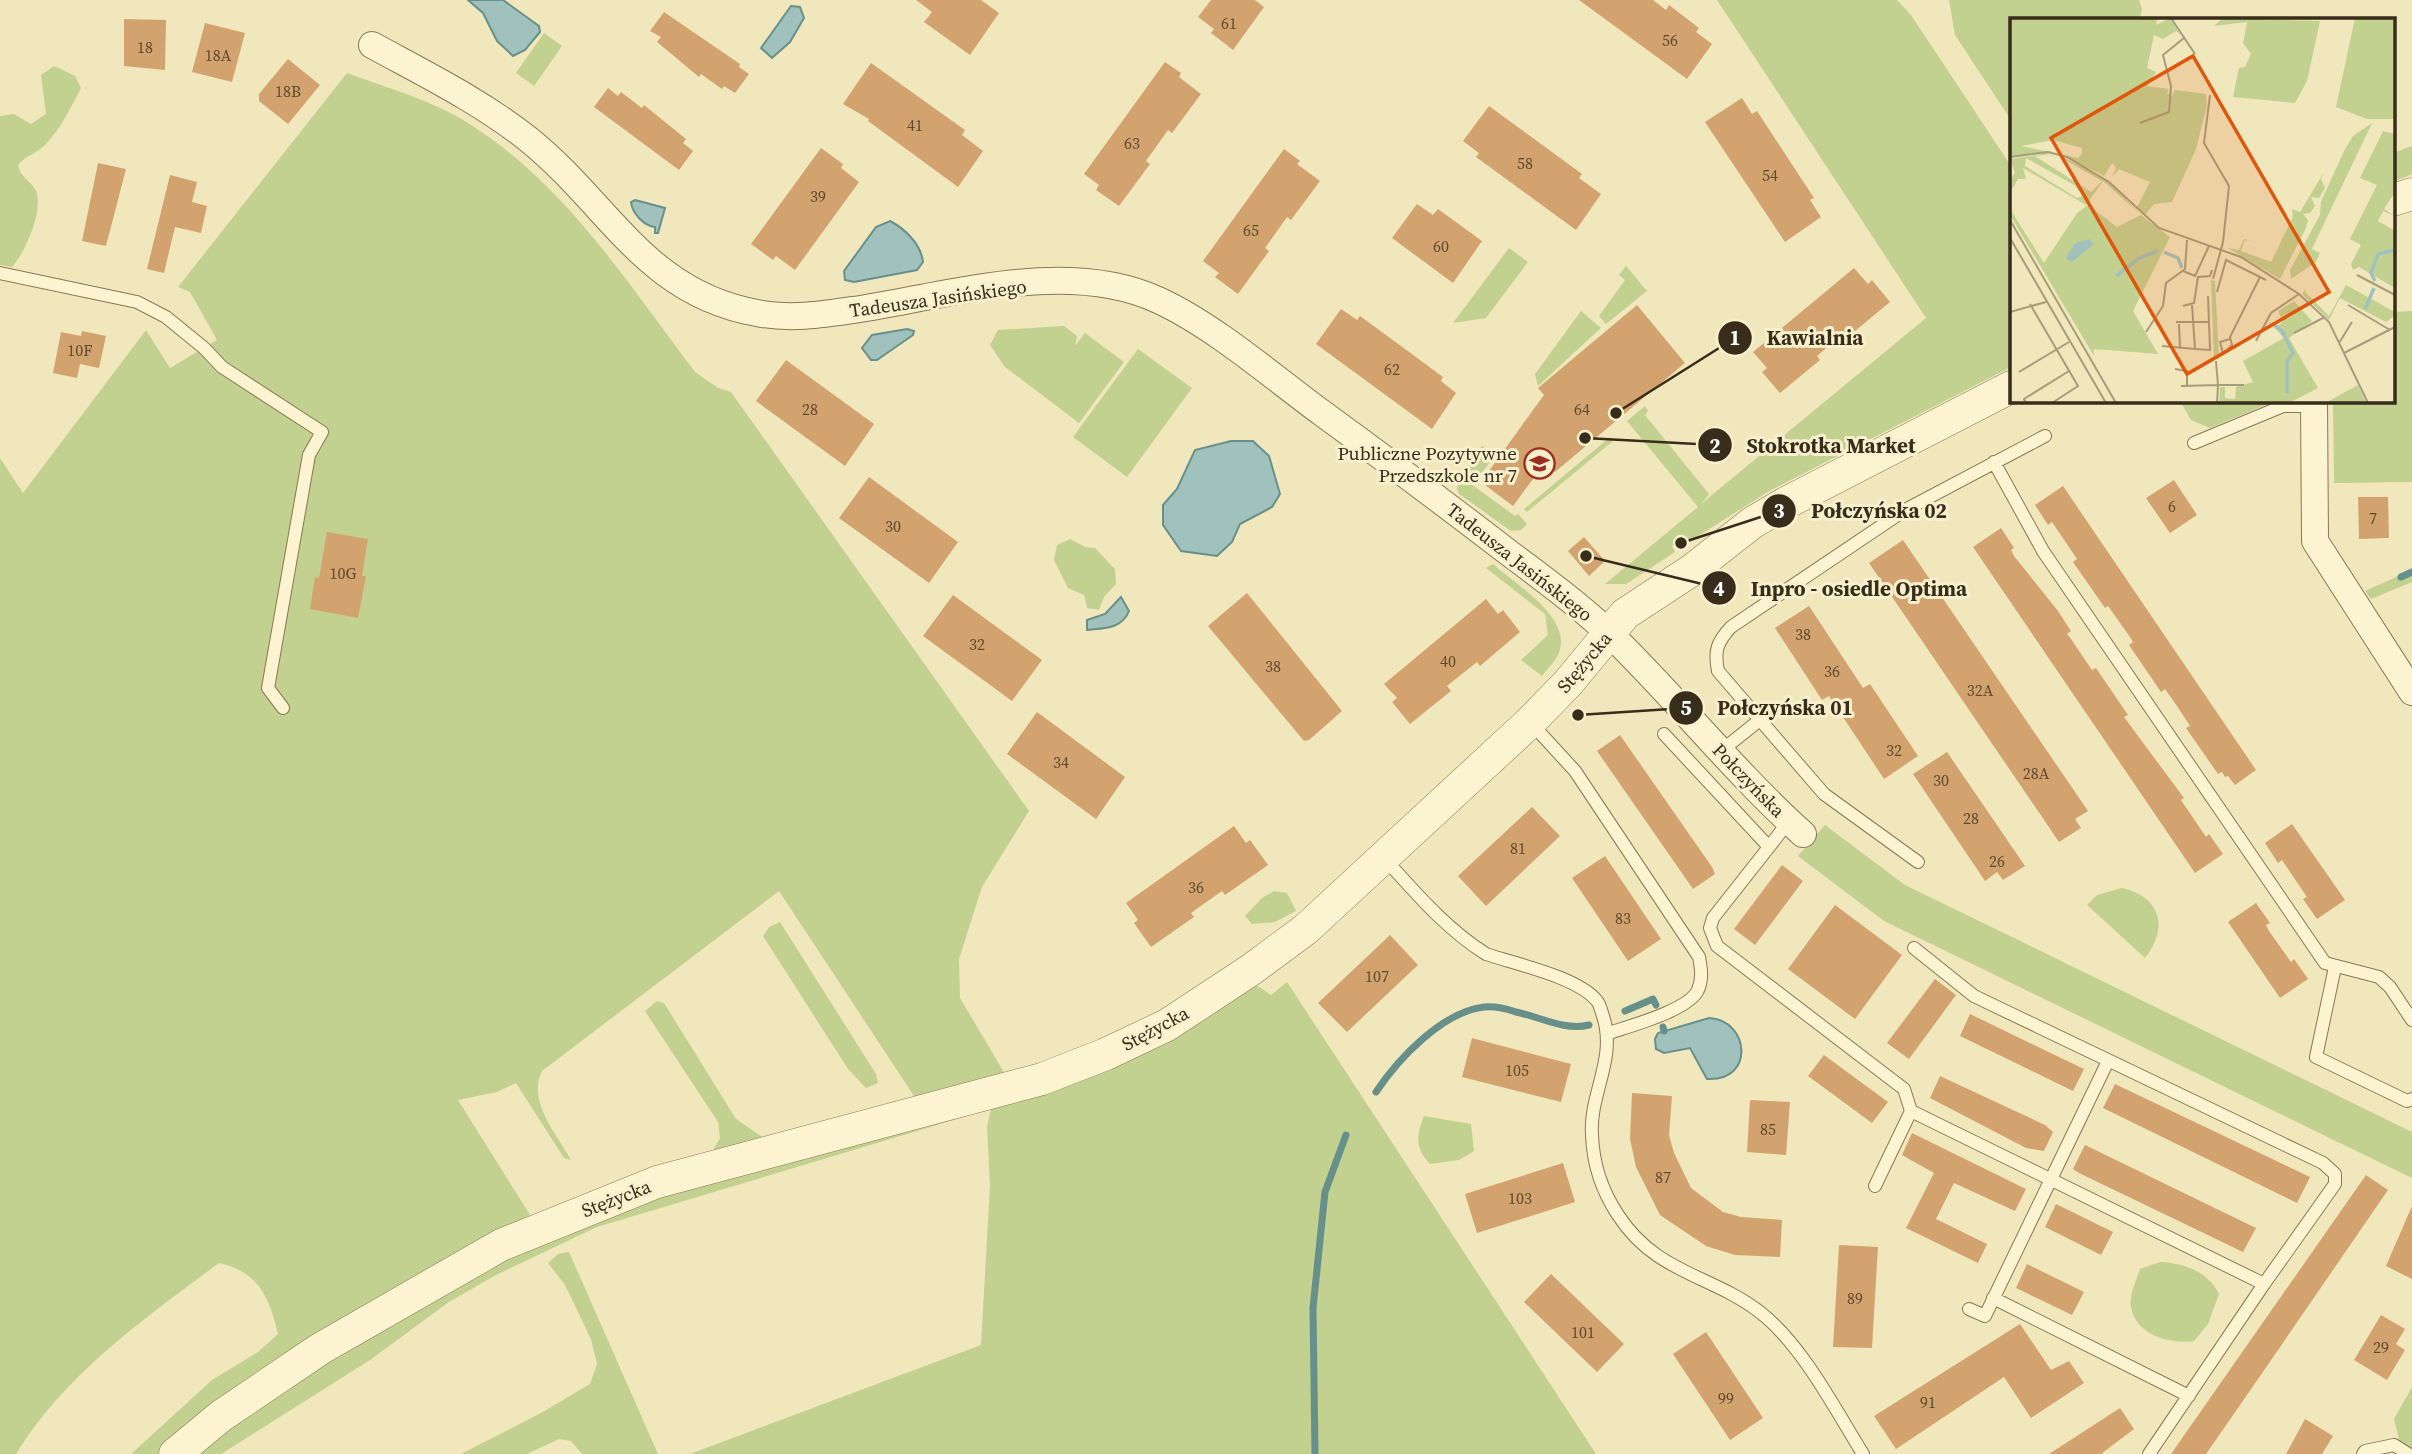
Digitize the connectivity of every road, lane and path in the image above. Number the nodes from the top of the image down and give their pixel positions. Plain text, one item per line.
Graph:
1 (372, 45) dead end
2 (2412, 194) edge
3 (2394, 200) edge
4 (0, 273) edge
5 (2010, 388) edge
6 (2314, 403) edge
7 (2045, 436) dead end
8 (2194, 443) dead end
9 (1994, 462) junction
10 (1608, 633) junction
11 (2412, 692) edge
12 (283, 708) dead end
13 (1761, 719) junction
14 (1530, 722) junction
15 (1664, 734) dead end
16 (1721, 751) junction
17 (1796, 828) joint
18 (1769, 847) junction
19 (1384, 858) junction
20 (1917, 862) dead end
21 (1914, 948) dead end
22 (2335, 967) junction
23 (2412, 1020) edge
24 (1609, 1033) junction
25 (2108, 1061) junction
26 (2412, 1099) edge
27 (1911, 1111) junction
28 (2050, 1180) junction
29 (1875, 1186) dead end
30 (2264, 1284) junction
31 (1993, 1298) junction
32 (1969, 1309) dead end
33 (2189, 1396) junction
34 (175, 1454) edge
35 (1863, 1454) edge
36 (2149, 1454) edge
37 (2363, 1454) edge
38 (2408, 1454) edge

1 - 10 street, Tadeusza Jasińskiego
2 - 3 street
4 - 12 lane
5 - 10 street, Stężycka
6 - 8 lane
6 - 11 street
7 - 9 lane
9 - 13 lane
9 - 22 lane
10 - 14 street, Stężycka
10 - 16 street, Połczyńska
13 - 16 lane
13 - 20 lane
14 - 19 street, Stężycka
14 - 24 lane
15 - 18 lane
16 - 17 street, Połczyńska
17 - 18 lane
18 - 27 lane
19 - 24 lane
19 - 34 street, Stężycka
21 - 25 lane
22 - 23 lane
22 - 26 lane
24 - 35 lane
25 - 28 lane
25 - 30 lane
27 - 28 lane
27 - 29 lane
28 - 30 lane
28 - 31 lane
30 - 33 lane
31 - 32 lane
31 - 33 lane
33 - 36 lane
37 - 38 lane

